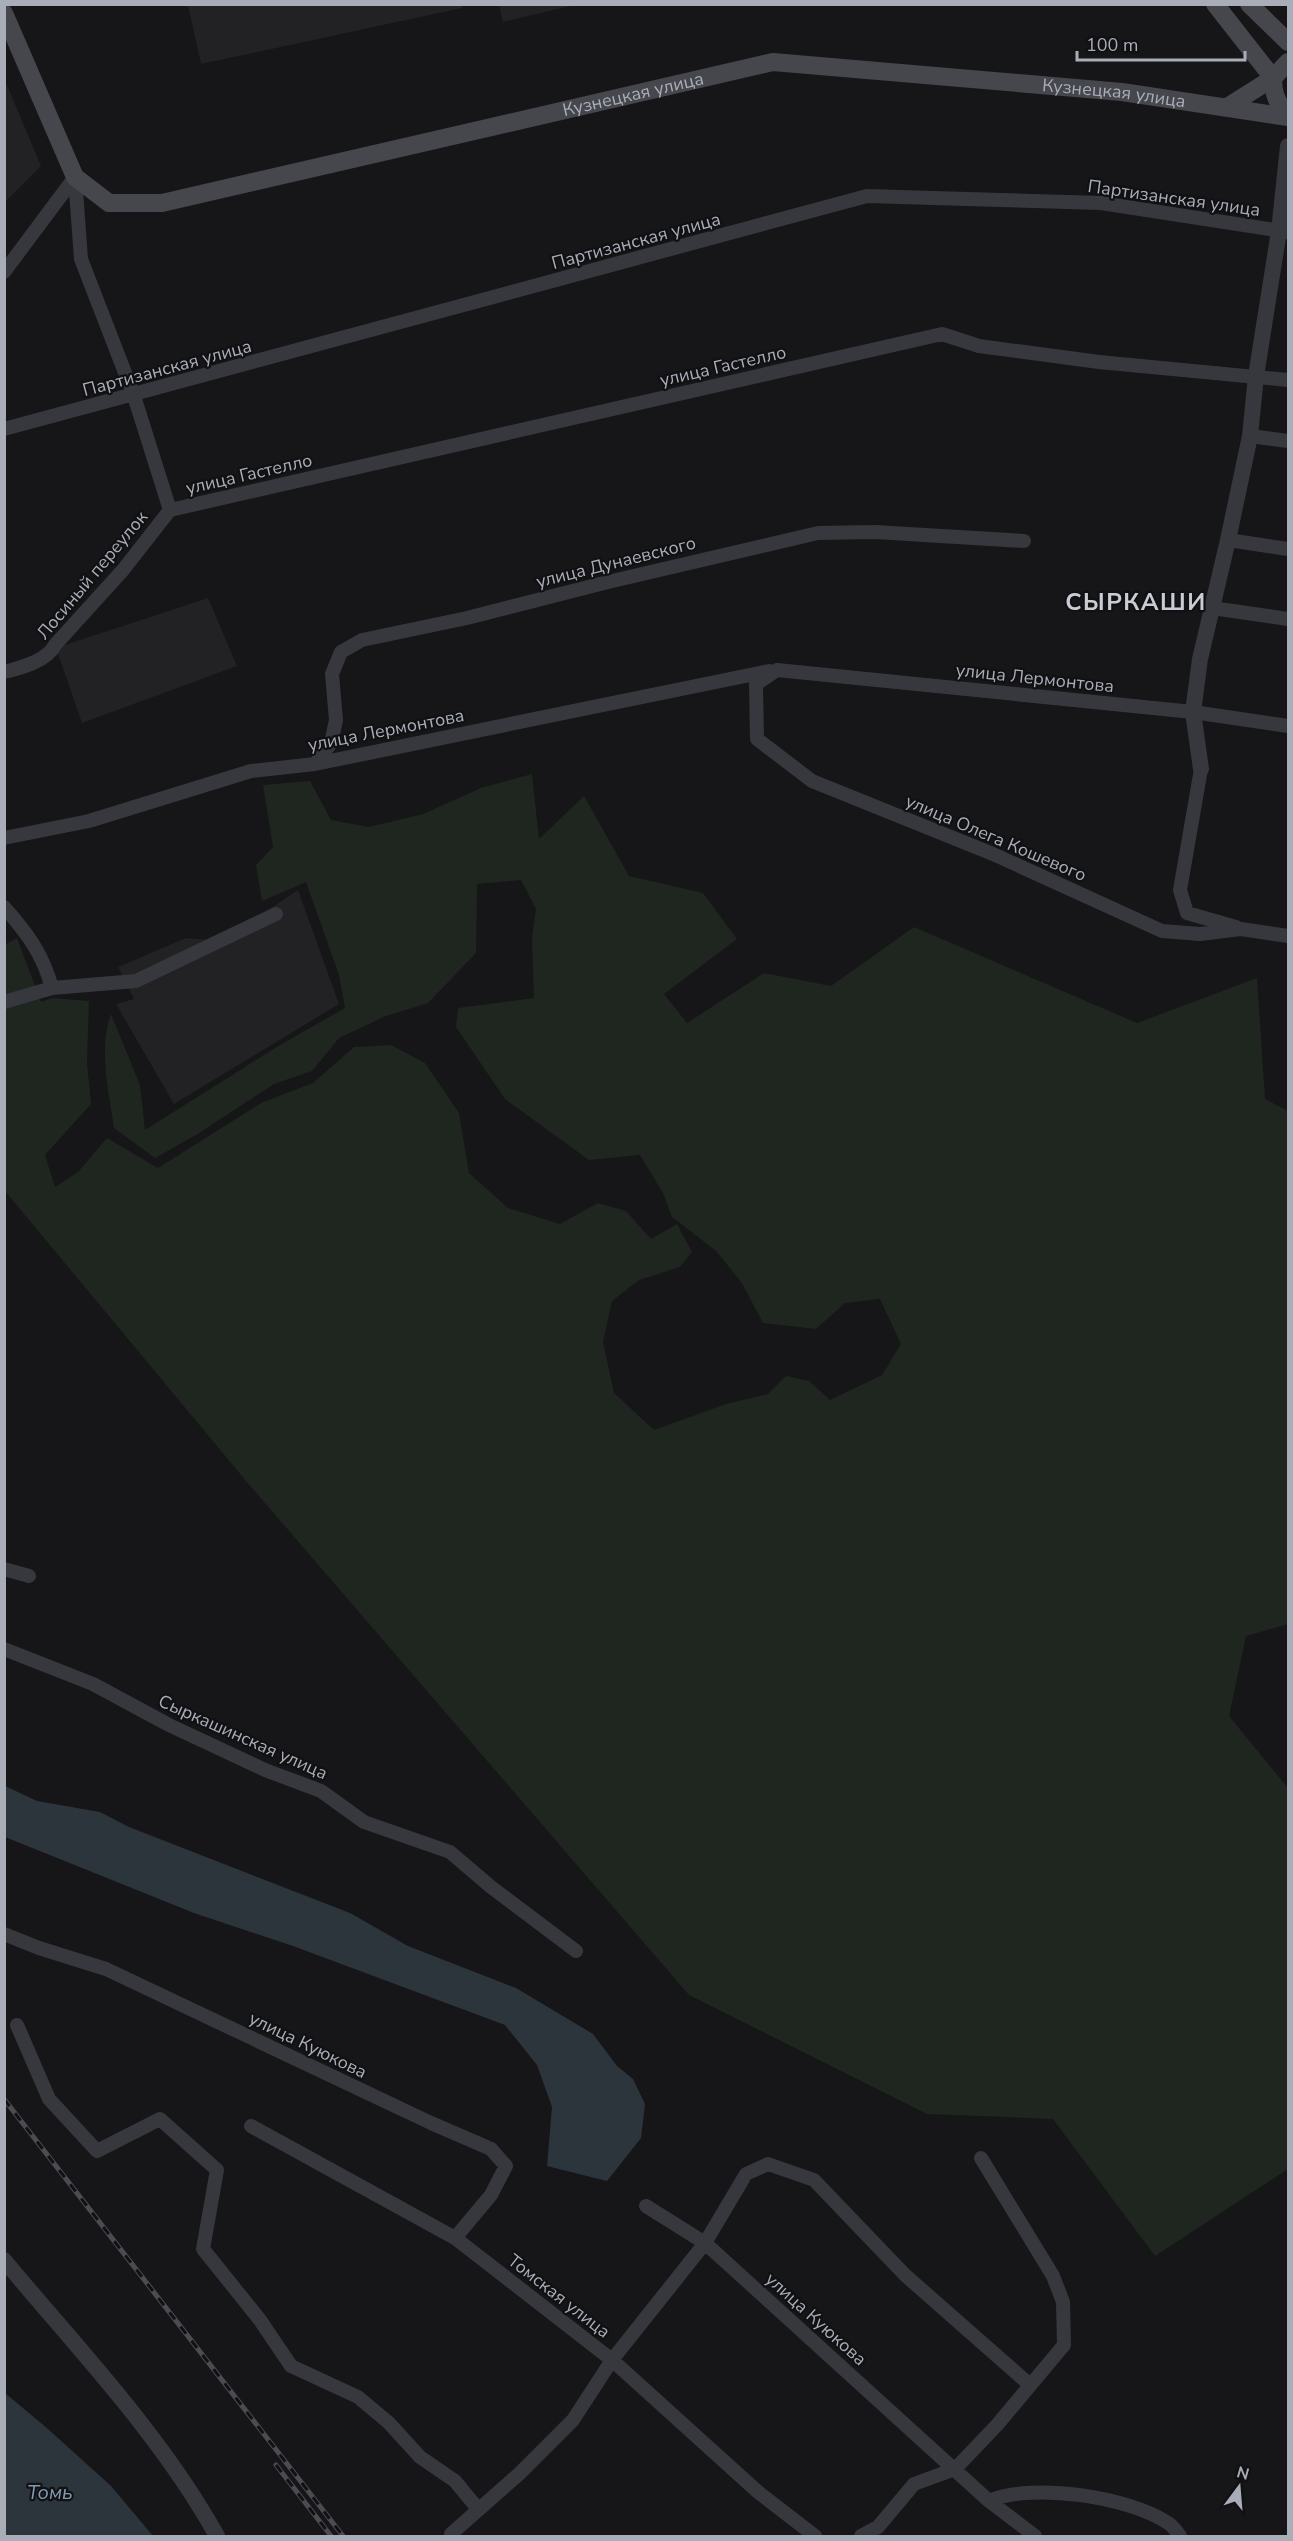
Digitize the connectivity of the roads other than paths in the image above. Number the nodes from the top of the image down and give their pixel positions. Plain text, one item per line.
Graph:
1 (1215, 4) edge
2 (1249, 4) edge
3 (4, 13) edge
4 (1288, 42) edge
5 (1288, 62) edge
6 (1273, 78) junction
7 (1227, 107) junction
8 (1288, 116) edge
9 (1288, 146) edge
10 (75, 177) junction
11 (1284, 232) edge
12 (4, 272) edge
13 (1256, 376) junction
14 (1288, 380) edge
15 (134, 396) junction
16 (4, 429) edge
17 (1250, 436) junction
18 (1288, 441) edge
19 (170, 510) junction
20 (1228, 540) junction
21 (1024, 541) dead end
22 (1288, 549) edge
23 (1212, 608) junction
24 (1288, 619) edge
25 (777, 670) junction
26 (4, 672) edge
27 (1193, 712) junction
28 (1288, 726) edge
29 (315, 764) junction
30 (1201, 770) joint
31 (4, 838) edge
32 (4, 908) edge
33 (276, 914) dead end
34 (1241, 929) junction
35 (1288, 936) edge
36 (52, 988) junction
37 (4, 1002) edge
38 (4, 1569) edge
39 (29, 1576) dead end
40 (4, 1649) edge
41 (4, 1934) edge
42 (576, 1951) dead end
43 (17, 2025) dead end
44 (251, 2126) dead end
45 (981, 2158) dead end
46 (646, 2206) dead end
47 (455, 2238) junction
48 (705, 2243) junction
49 (4, 2260) edge
50 (612, 2360) junction
51 (1029, 2384) junction
52 (955, 2469) junction
53 (989, 2501) junction
54 (478, 2509) junction
55 (217, 2536) edge
56 (451, 2536) edge
57 (815, 2536) edge
58 (861, 2536) edge
59 (1035, 2536) edge
60 (1180, 2536) edge

1 - 6 main road
2 - 4 main road
3 - 10 main road, Кузнецкая улица
5 - 6 main road
6 - 7 main road
6 - 8 main road
7 - 8 main road, Кузнецкая улица
7 - 10 main road, Кузнецкая улица
9 - 11 street
10 - 12 street
10 - 15 street
11 - 13 street
11 - 15 street, Партизанская улица
13 - 14 street, улица Гастелло
13 - 17 street
13 - 19 street, улица Гастелло
15 - 16 street, Партизанская улица
15 - 19 street
17 - 18 street
17 - 20 street
19 - 26 street, Лосиный переулок
20 - 22 street
20 - 23 street
21 - 29 street, улица Дунаевского
23 - 24 street
23 - 27 street
25 - 27 street, улица Лермонтова
25 - 29 street, улица Лермонтова
25 - 34 street, улица Олега Кошевого
27 - 28 street, улица Лермонтова
27 - 30 street
29 - 31 street, улица Лермонтова
30 - 34 street
32 - 36 street
33 - 36 street
34 - 35 street, улица Олега Кошевого
36 - 37 street
38 - 39 street
40 - 42 street, Сыркашинская улица
41 - 47 street, улица Куюкова
43 - 54 street
44 - 47 street, Томская улица
45 - 51 street
46 - 48 street, улица Куюкова
47 - 50 street, Томская улица
48 - 50 street
48 - 51 street
48 - 52 street, улица Куюкова
49 - 55 street
50 - 54 street
50 - 57 street, Томская улица
51 - 52 street
52 - 53 street, улица Куюкова
52 - 58 street
53 - 59 street, улица Куюкова
53 - 60 street
54 - 56 street

